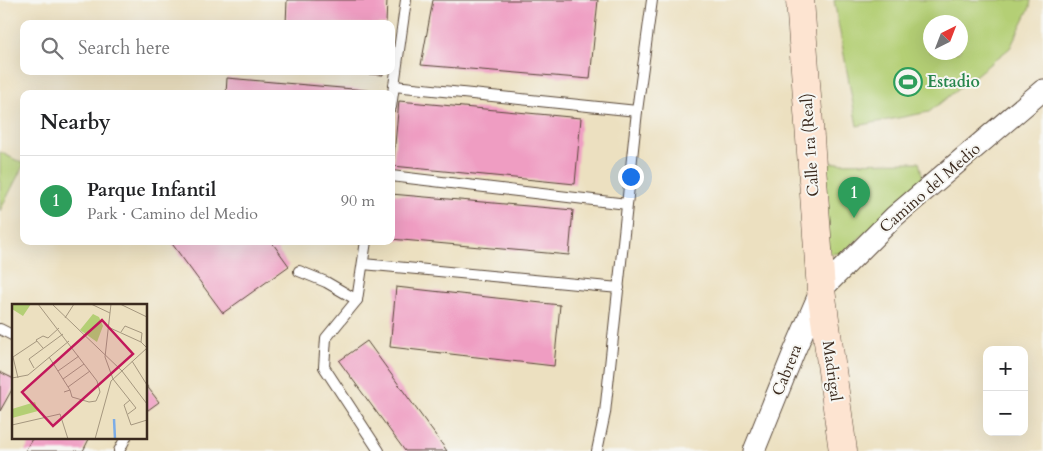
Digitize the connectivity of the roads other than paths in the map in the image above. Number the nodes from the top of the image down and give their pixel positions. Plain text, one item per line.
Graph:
1 (406, 0) edge
2 (652, 0) edge
3 (800, 0) edge
4 (394, 86) junction
5 (393, 90) edge
6 (1041, 96) edge
7 (636, 110) junction
8 (395, 176) edge
9 (626, 204) junction
10 (365, 245) edge
11 (363, 264) junction
12 (299, 271) dead end
13 (619, 288) junction
14 (820, 290) junction
15 (357, 300) junction
16 (0, 329) edge
17 (12, 335) edge
18 (125, 438) edge
19 (118, 451) edge
20 (379, 451) edge
21 (597, 451) edge
22 (754, 451) edge
23 (843, 451) edge

1 - 4 lane
2 - 7 lane
3 - 14 street, Calle 1ra (Real)
4 - 5 lane
4 - 7 lane
6 - 14 street, Camino del Medio
7 - 9 lane
8 - 9 lane
9 - 13 lane
10 - 11 lane
11 - 13 lane
11 - 15 lane
12 - 15 lane
13 - 21 lane
14 - 22 street, Cabrera
14 - 23 street, Madrigal
15 - 20 lane
16 - 17 lane
18 - 19 lane

